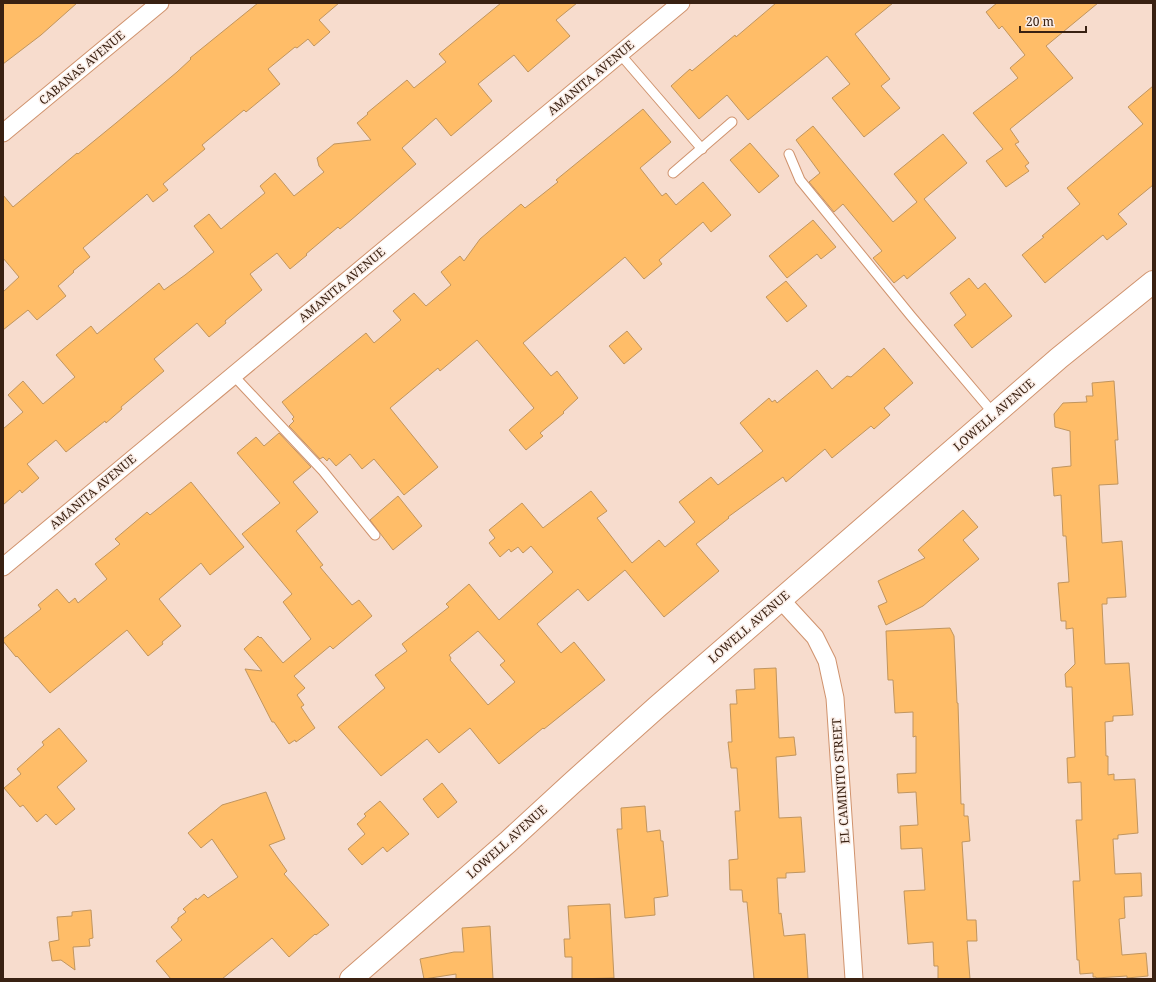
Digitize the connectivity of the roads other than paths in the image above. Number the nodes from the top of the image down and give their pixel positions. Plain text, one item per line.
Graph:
1 (160, 3) edge
2 (681, 3) edge
3 (620, 54) junction
4 (732, 122) dead end
5 (3, 133) edge
6 (702, 149) junction
7 (789, 154) dead end
8 (673, 173) dead end
9 (1153, 282) edge
10 (233, 375) junction
11 (994, 414) junction
12 (375, 535) dead end
13 (3, 567) edge
14 (781, 600) junction
15 (351, 979) edge
16 (854, 979) edge

1 - 5 street, CABANAS AVENUE
2 - 3 street, AMANITA AVENUE
3 - 6 lane
3 - 10 street, AMANITA AVENUE
4 - 6 lane
6 - 8 lane
7 - 11 lane
9 - 11 street, LOWELL AVENUE
10 - 12 lane
10 - 13 street, AMANITA AVENUE
11 - 14 street, LOWELL AVENUE
14 - 15 street, LOWELL AVENUE
14 - 16 street, EL CAMINITO STREET

